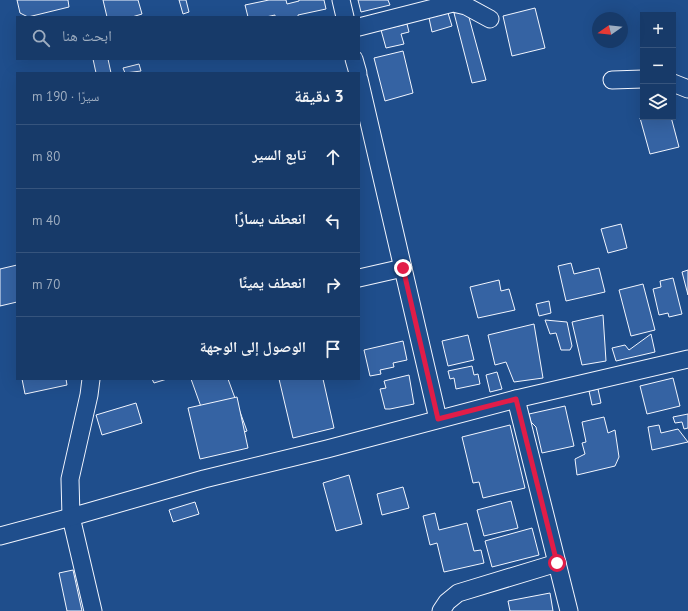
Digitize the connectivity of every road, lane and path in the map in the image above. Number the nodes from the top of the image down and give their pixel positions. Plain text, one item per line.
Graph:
1 (341, 0) edge
2 (345, 16) edge
3 (490, 20) dead end
4 (360, 27) edge
5 (354, 60) edge
6 (358, 72) edge
7 (640, 79) edge
8 (612, 80) dead end
9 (360, 83) edge
10 (676, 84) edge
11 (688, 89) edge
12 (403, 268) junction
13 (360, 278) edge
14 (688, 359) edge
15 (91, 380) edge
16 (516, 399) junction
17 (438, 419) junction
18 (71, 517) junction
19 (0, 536) edge
20 (557, 563) junction
21 (93, 611) edge
22 (441, 611) edge
23 (569, 611) edge

1 - 2 street
3 - 4 street
5 - 6 street
7 - 8 street
9 - 12 street
10 - 11 street
12 - 13 street
12 - 17 street
14 - 16 street
15 - 18 street
16 - 17 street
16 - 20 street
17 - 18 street
18 - 19 street
18 - 21 street
20 - 22 street
20 - 23 street

